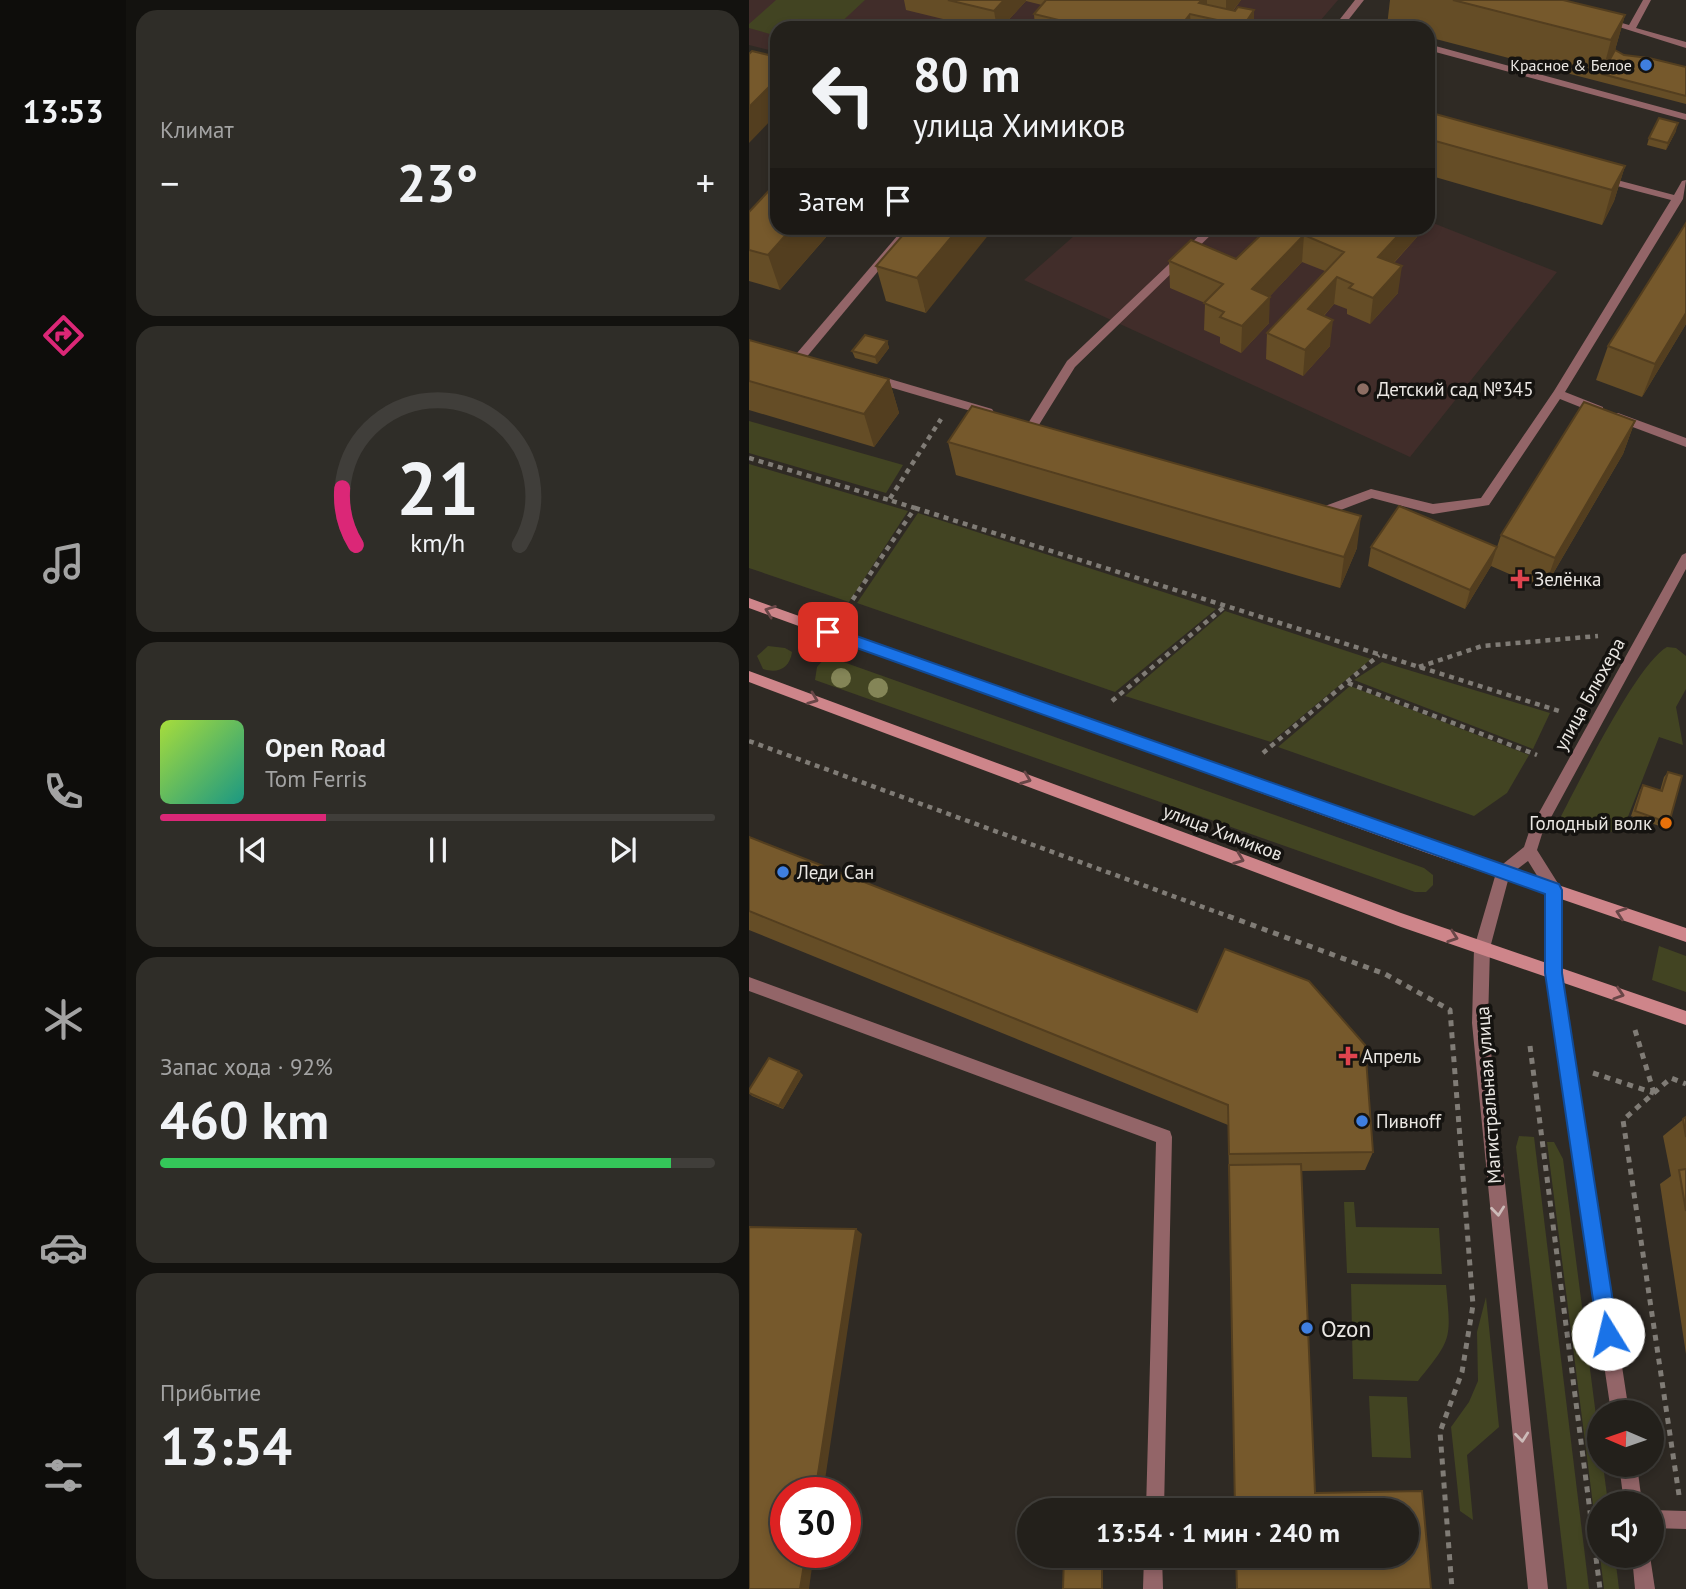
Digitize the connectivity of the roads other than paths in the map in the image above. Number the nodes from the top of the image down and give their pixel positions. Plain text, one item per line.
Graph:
1 (1360, 0) edge
2 (1647, 0) edge
3 (1591, 18) edge
4 (1345, 21) edge
5 (1631, 29) junction
6 (1686, 45) edge
7 (1435, 49) edge
8 (1686, 117) edge
9 (1586, 174) edge
10 (1686, 183) edge
11 (1678, 199) junction
12 (903, 235) edge
13 (1206, 235) edge
14 (788, 353) edge
15 (801, 356) junction
16 (814, 360) edge
17 (865, 375) edge
18 (1558, 394) junction
19 (1006, 417) edge
20 (1019, 421) edge
21 (1033, 425) junction
22 (1046, 429) edge
23 (1686, 443) edge
24 (1298, 503) edge
25 (1686, 558) edge
26 (749, 603) edge
27 (749, 676) edge
28 (1530, 851) junction
29 (1503, 873) junction
30 (1553, 890) junction
31 (1686, 935) edge
32 (1482, 948) junction
33 (1554, 973) junction
34 (749, 984) edge
35 (1686, 1018) edge
36 (1618, 1400) edge
37 (1155, 1498) edge
38 (1664, 1519) edge
39 (1684, 1520) edge
40 (1153, 1568) edge
41 (1642, 1568) edge
42 (1153, 1589) edge
43 (1538, 1589) edge
44 (1645, 1589) edge

1 - 4 street
2 - 5 street
3 - 5 street
5 - 6 street
7 - 8 street
9 - 11 street
10 - 11 street
11 - 18 street
12 - 15 street
13 - 21 street
14 - 15 street
15 - 16 street
17 - 19 street
18 - 23 street
18 - 24 street
20 - 21 street
21 - 22 street
25 - 28 street, улица Блюхера
29 -> 26 main road
27 -> 32 main road, улица Химиков
28 - 29 street
28 - 30 street
29 - 30 main road
29 - 32 street, Магистральная улица
31 -> 30 main road
30 - 33 street
32 - 33 main road, улица Химиков
32 -> 43 street, Магистральная улица
33 -> 35 main road, улица Химиков
33 - 36 street
34 - 37 street
38 - 39 street
40 - 42 street
41 - 44 street

